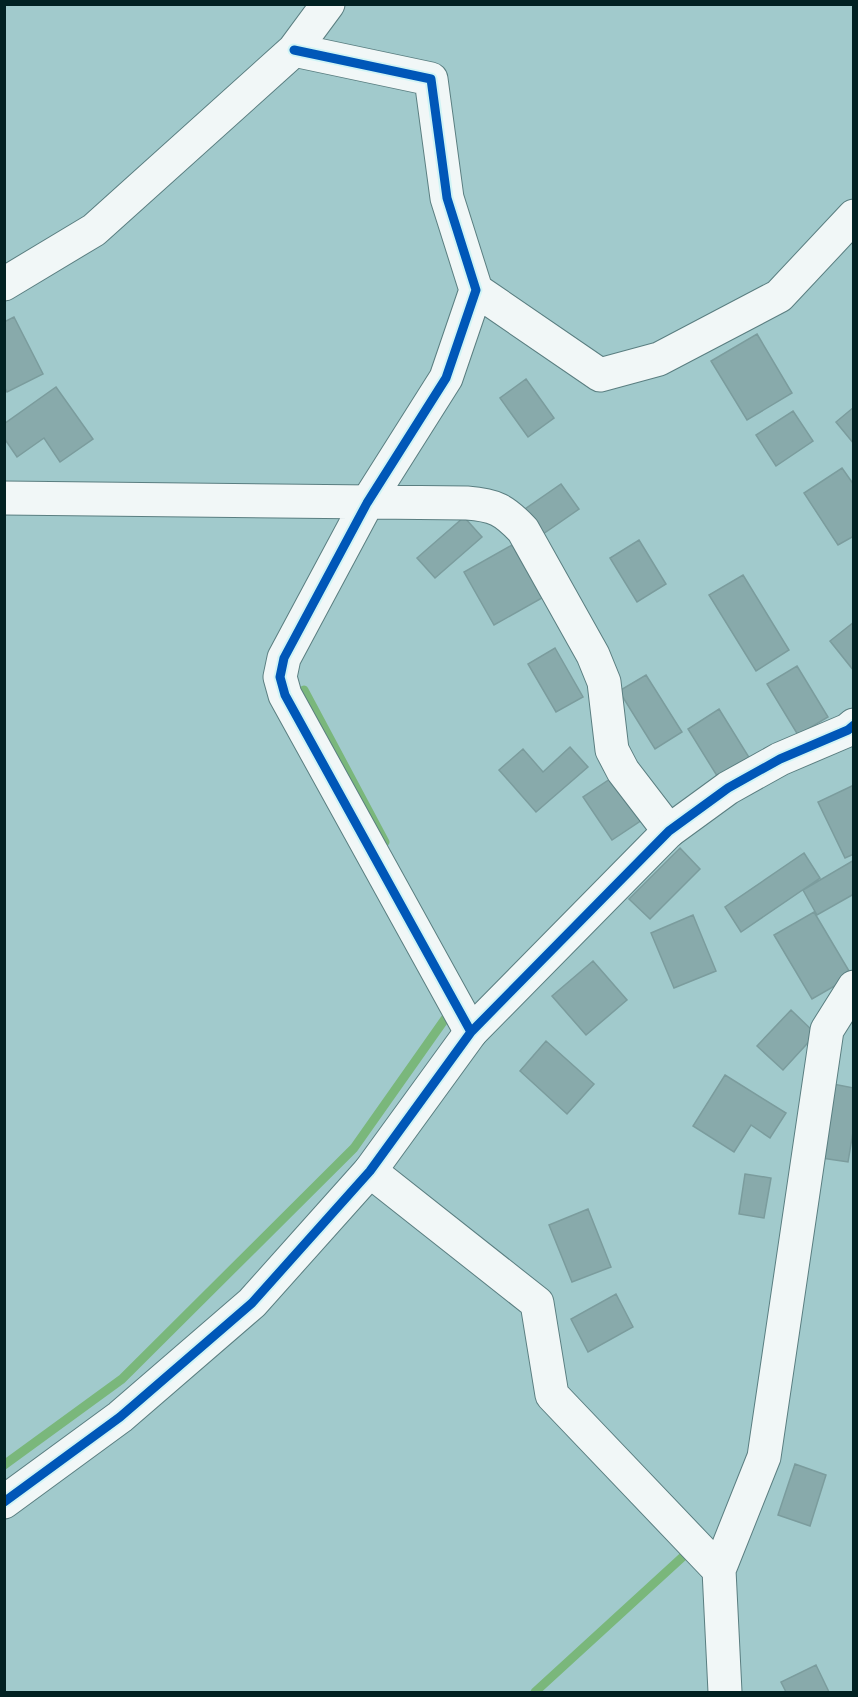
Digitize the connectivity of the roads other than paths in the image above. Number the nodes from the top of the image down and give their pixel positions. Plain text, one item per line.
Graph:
1 (328, 4) edge
2 (294, 50) junction
3 (854, 216) edge
4 (4, 284) edge
5 (476, 290) junction
6 (4, 498) edge
7 (367, 502) junction
8 (852, 732) edge
9 (669, 831) junction
10 (854, 987) edge
11 (471, 1032) junction
12 (370, 1171) junction
13 (4, 1502) edge
14 (719, 1570) junction
15 (725, 1692) edge

1 - 2 street
2 - 4 street
2 - 5 street
3 - 5 street
5 - 7 street
6 - 7 street
7 - 9 street
7 - 11 street
8 - 9 street
9 - 11 street
10 - 14 street
11 - 12 street
12 - 13 street
12 - 14 street
14 - 15 street

